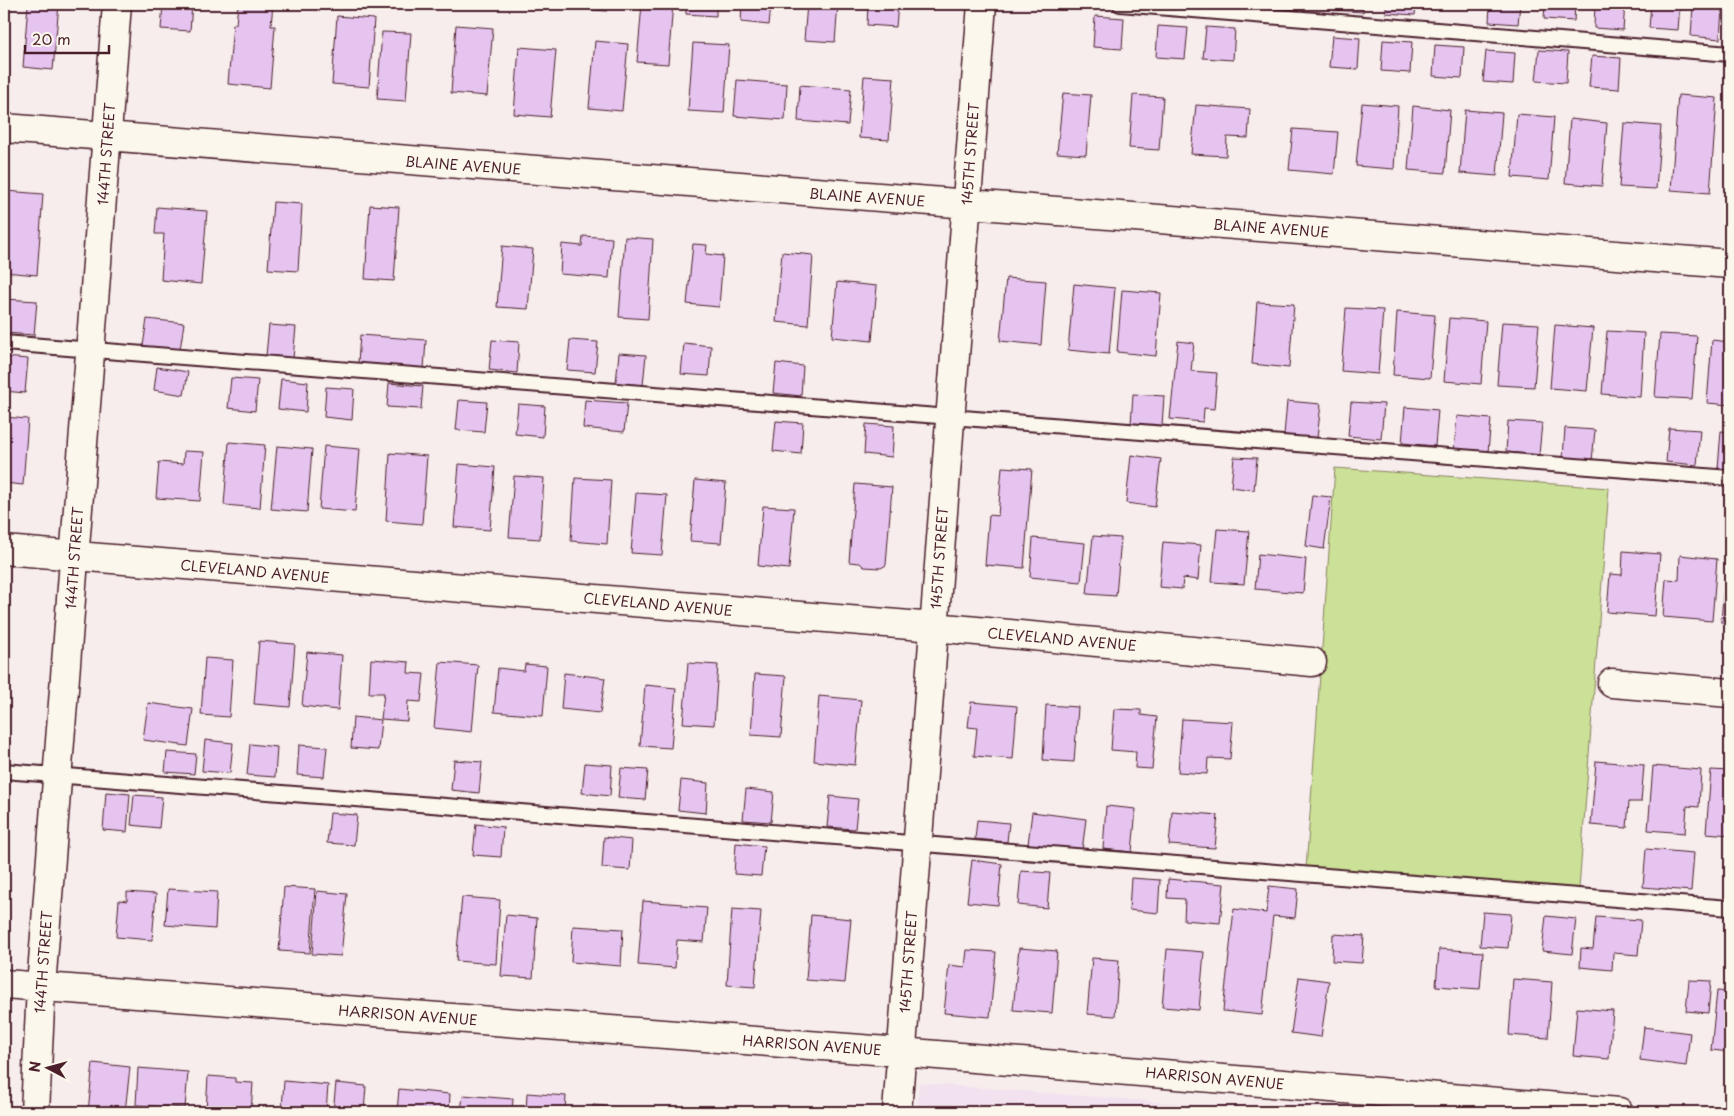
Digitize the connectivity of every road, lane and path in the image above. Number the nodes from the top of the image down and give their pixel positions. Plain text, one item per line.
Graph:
1 (118, 4) edge
2 (982, 4) edge
3 (1120, 4) edge
4 (1730, 54) edge
5 (4, 128) edge
6 (107, 137) junction
7 (966, 204) junction
8 (1730, 264) edge
9 (4, 343) edge
10 (91, 350) junction
11 (950, 418) junction
12 (1730, 478) edge
13 (4, 550) edge
14 (74, 556) junction
15 (934, 627) junction
16 (1312, 662) dead end
17 (1612, 683) dead end
18 (1730, 692) edge
19 (4, 771) edge
20 (57, 776) junction
21 (917, 844) junction
22 (1730, 908) edge
23 (4, 984) edge
24 (41, 987) junction
25 (901, 1052) junction
26 (1524, 1108) edge
27 (35, 1112) edge
28 (897, 1112) edge
29 (1620, 1112) edge

1 - 6 street, 144TH STREET
2 - 7 street, 145TH STREET
3 - 4 lane
5 - 6 street, BLAINE AVENUE
6 - 7 street, BLAINE AVENUE
6 - 10 street, 144TH STREET
7 - 8 street, BLAINE AVENUE
7 - 11 street, 145TH STREET
9 - 10 lane
10 - 11 lane
10 - 14 street, 144TH STREET
11 - 12 lane
11 - 15 street, 145TH STREET
13 - 14 street, CLEVELAND AVENUE
14 - 15 street, CLEVELAND AVENUE
14 - 20 street, 144TH STREET
15 - 16 street, CLEVELAND AVENUE
15 - 21 street, 145TH STREET
17 - 18 street
19 - 20 lane
20 - 21 lane
20 - 24 street, 144TH STREET
21 - 22 lane
21 - 25 street, 145TH STREET
23 - 24 street, HARRISON AVENUE
24 - 25 street, HARRISON AVENUE
24 - 27 street, 144TH STREET
25 - 26 street, HARRISON AVENUE
25 - 28 street, 145TH STREET
26 - 29 street, HARRISON AVENUE

